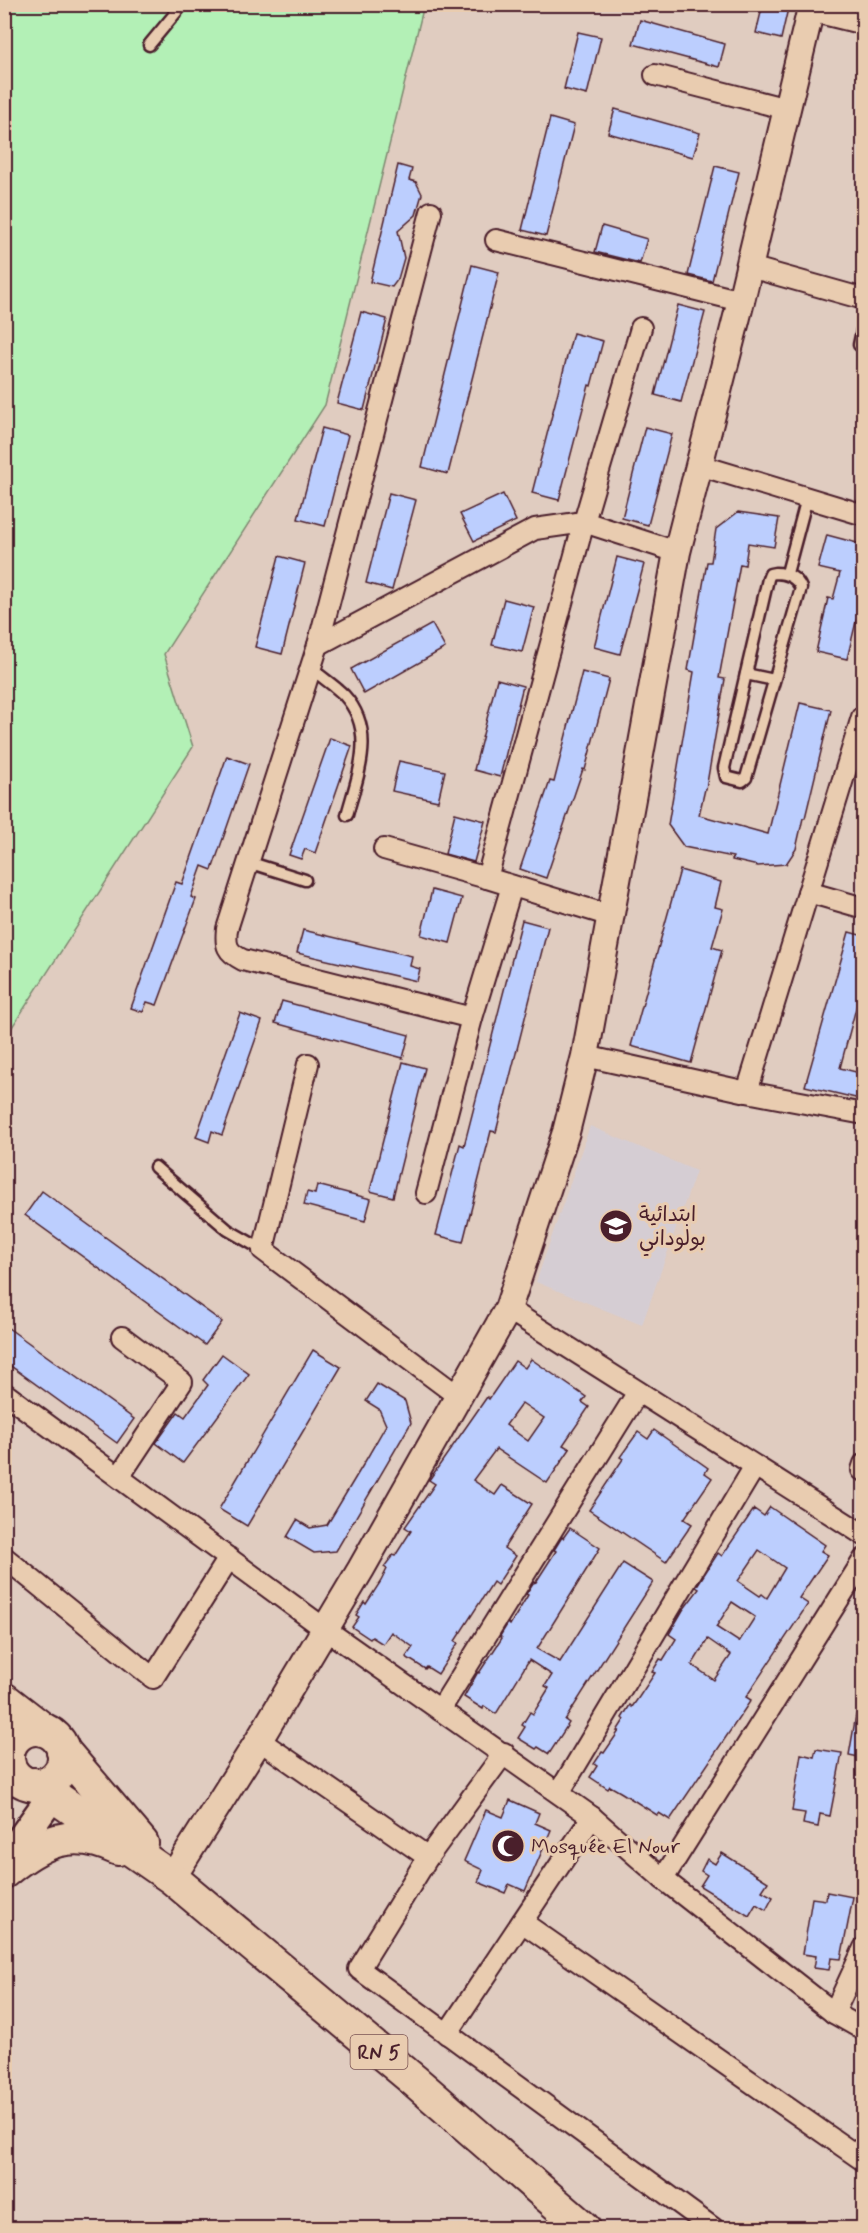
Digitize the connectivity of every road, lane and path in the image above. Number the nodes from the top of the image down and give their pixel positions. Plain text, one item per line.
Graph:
1 (183, 4) edge
2 (812, 8) edge
3 (864, 24) edge
4 (149, 45) dead end
5 (655, 75) dead end
6 (788, 108) junction
7 (431, 212) dead end
8 (496, 240) dead end
9 (750, 267) junction
10 (864, 299) edge
11 (741, 301) junction
12 (864, 321) edge
13 (641, 328) dead end
14 (864, 346) edge
15 (699, 465) junction
16 (807, 498) junction
17 (864, 515) edge
18 (584, 522) junction
19 (677, 552) junction
20 (787, 573) junction
21 (318, 645) junction
22 (311, 668) junction
23 (746, 674) junction
24 (774, 680) junction
25 (863, 715) edge
26 (347, 815) dead end
27 (384, 849) dead end
28 (248, 862) junction
29 (487, 878) junction
30 (305, 880) dead end
31 (513, 886) junction
32 (808, 892) junction
33 (864, 908) edge
34 (611, 916) junction
35 (472, 1018) junction
36 (585, 1056) junction
37 (308, 1064) dead end
38 (747, 1092) junction
39 (864, 1114) edge
40 (155, 1167) dead end
41 (426, 1193) dead end
42 (262, 1250) junction
43 (508, 1309) junction
44 (122, 1337) dead end
45 (638, 1392) junction
46 (4, 1393) edge
47 (458, 1396) junction
48 (755, 1466) junction
49 (119, 1477) junction
50 (864, 1535) edge
51 (4, 1557) edge
52 (229, 1558) junction
53 (864, 1559) edge
54 (325, 1629) junction
55 (4, 1699) edge
56 (440, 1710) junction
57 (260, 1740) junction
58 (504, 1753) junction
59 (31, 1766) edge
60 (559, 1793) junction
61 (592, 1816) junction
62 (428, 1857) junction
63 (4, 1870) edge
64 (172, 1878) junction
65 (663, 1879) junction
66 (522, 1922) junction
67 (864, 1948) edge
68 (834, 2013) junction
69 (864, 2030) edge
70 (447, 2034) junction
71 (864, 2161) edge
72 (584, 2229) edge
73 (713, 2229) edge

1 - 4 lane
2 - 3 street
2 - 6 street
5 - 6 street
6 - 9 street
7 - 21 street
8 - 11 street
9 - 10 street
9 - 11 street
11 - 15 street
12 - 14 lane
13 - 18 street
15 - 16 street
15 - 19 street
16 - 17 street
16 - 20 lane
18 - 19 street
18 - 21 street
18 - 29 street
19 - 34 street
20 - 23 lane
20 - 24 lane
21 - 22 street
22 - 26 lane
22 - 28 street
23 - 24 lane
23 - 24 lane
25 - 32 street
27 - 29 street
28 - 30 lane
28 - 35 street
29 - 31 street
31 - 34 street
31 - 35 street
32 - 33 street
32 - 38 street
34 - 36 street
35 - 41 street
36 - 38 street
36 - 43 street
37 - 42 street
38 - 39 street
40 - 42 lane
42 - 47 street
43 - 45 street
43 - 47 street
44 - 49 street
45 - 48 street
45 - 56 street
46 - 49 street
47 - 54 street
48 - 50 street
48 - 60 street
49 - 52 street
51 - 52 street
52 - 54 street
53 - 65 street
54 - 56 street
54 - 57 street
55 - 59 main road, RN 5
56 - 58 street
57 - 62 street
57 - 64 street
58 - 60 street
58 - 62 street
59 - 63 main road
59 - 64 main road, RN 5
59 - 64 main road, RN 5
60 - 61 street
61 - 65 street
61 - 66 street
62 - 70 street
63 - 64 main road
64 - 72 main road, RN 5
65 - 68 street
66 - 70 street
66 - 71 street
67 - 68 street
68 - 69 street
70 - 73 street

